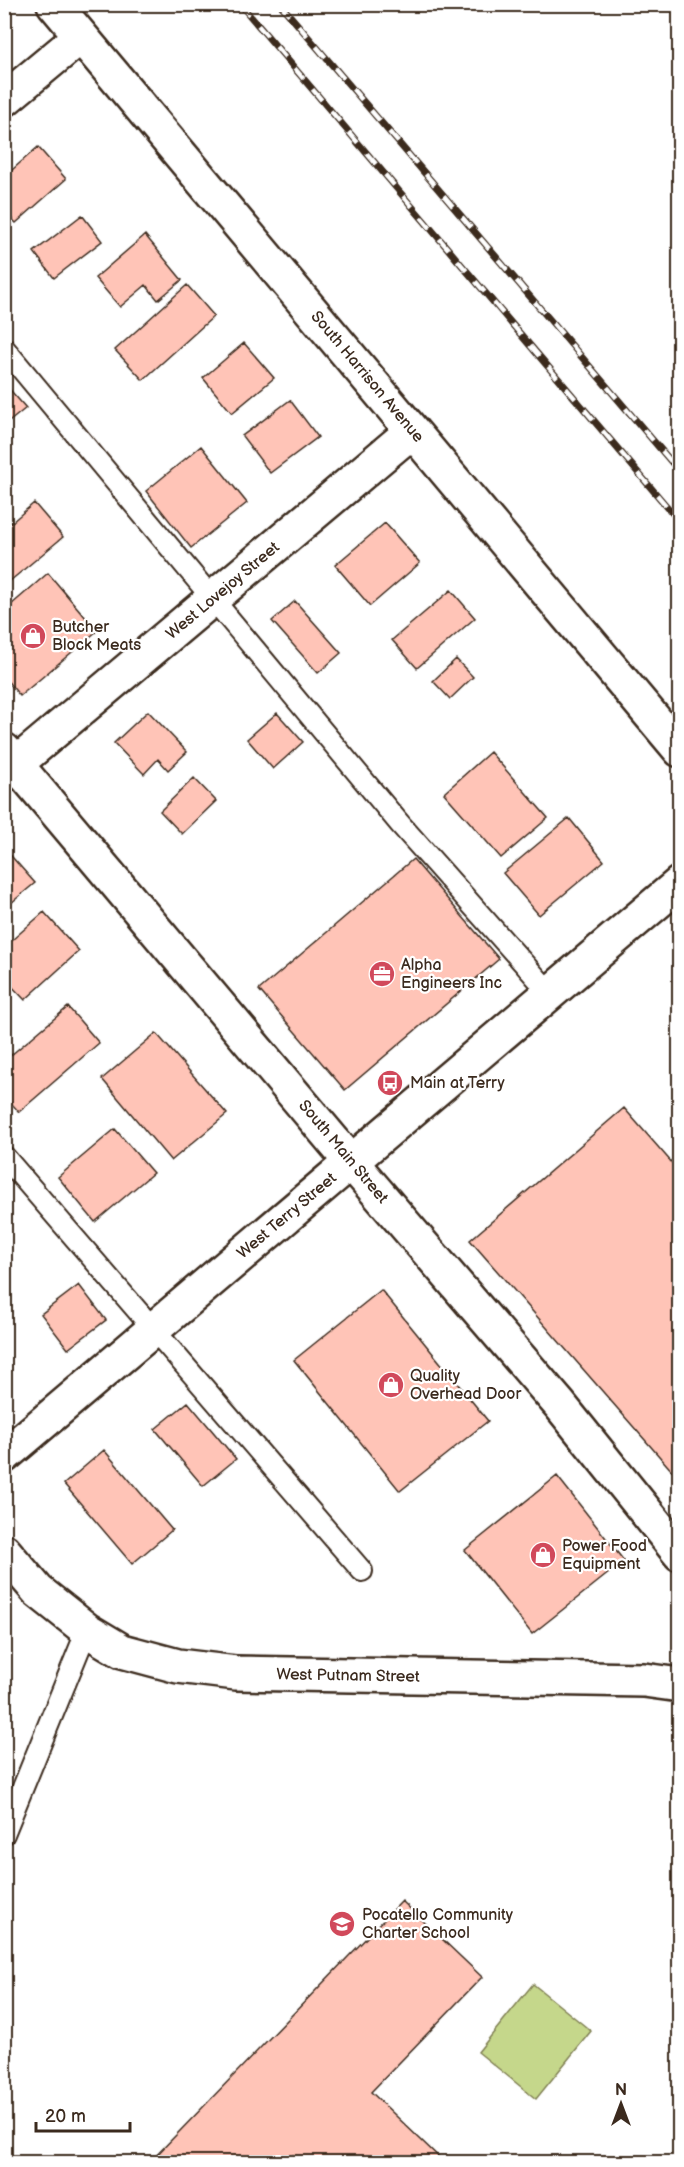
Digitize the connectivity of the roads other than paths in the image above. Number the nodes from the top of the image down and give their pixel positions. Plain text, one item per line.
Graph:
1 (54, 4) edge
2 (81, 36) junction
3 (4, 100) edge
4 (4, 348) edge
5 (412, 431) junction
6 (214, 599) junction
7 (680, 750) edge
8 (8, 763) edge
9 (680, 883) edge
10 (550, 993) junction
11 (4, 1156) edge
12 (351, 1162) junction
13 (153, 1330) junction
14 (4, 1456) edge
15 (4, 1551) edge
16 (680, 1554) edge
17 (362, 1571) dead end
18 (87, 1630) junction
19 (680, 1685) edge
20 (4, 1834) edge

1 - 2 street, South Harrison Avenue
2 - 3 street
2 - 5 street, South Harrison Avenue
4 - 6 lane
5 - 6 street, West Lovejoy Street
5 - 7 street, South Harrison Avenue
6 - 8 street, West Lovejoy Street
6 - 10 lane
8 - 12 street, South Main Street
9 - 10 street, West Terry Street
10 - 12 street, West Terry Street
11 - 13 lane
12 - 13 street, West Terry Street
12 - 16 street, South Main Street
13 - 14 street, West Terry Street
13 - 17 lane
15 - 18 street, West Putnam Street
18 - 19 street, West Putnam Street
18 - 20 lane

